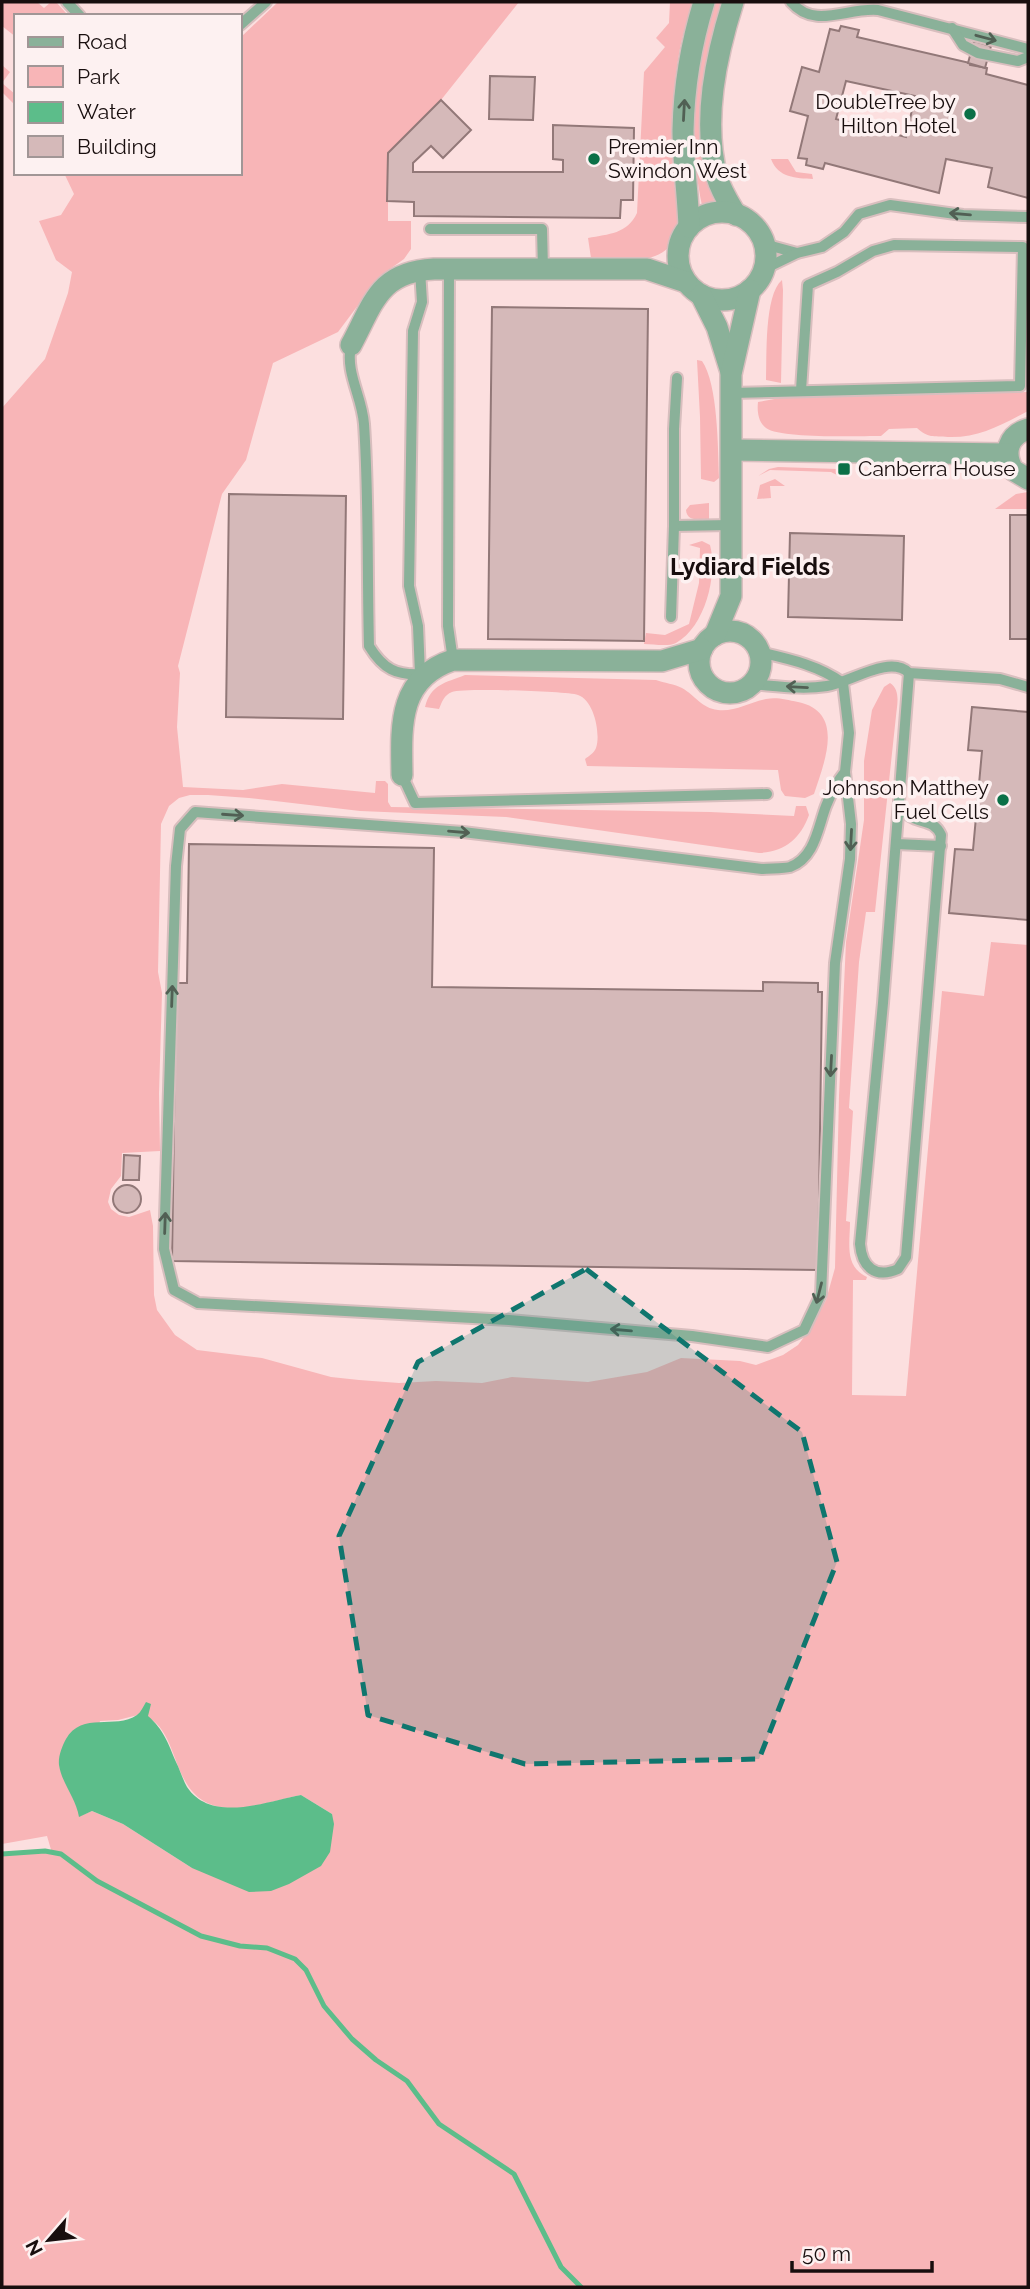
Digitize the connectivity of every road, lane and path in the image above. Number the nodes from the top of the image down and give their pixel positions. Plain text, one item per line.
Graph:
1 (266, 2) edge
2 (704, 2) edge
3 (736, 2) edge
4 (791, 2) edge
5 (849, 6) edge
6 (242, 23) edge
7 (952, 28) junction
8 (1028, 49) edge
9 (1028, 57) edge
10 (736, 215) junction
11 (1028, 217) edge
12 (689, 227) junction
13 (430, 229) dead end
14 (764, 244) junction
15 (679, 251) junction
16 (797, 253) junction
17 (449, 269) junction
18 (648, 269) junction
19 (764, 269) junction
20 (420, 270) junction
21 (543, 270) junction
22 (694, 288) junction
23 (750, 290) junction
24 (351, 345) joint
25 (677, 378) dead end
26 (731, 384) junction
27 (801, 390) junction
28 (1028, 429) edge
29 (732, 450) junction
30 (1007, 454) junction
31 (1028, 478) edge
32 (731, 525) junction
33 (674, 526) junction
34 (731, 596) junction
35 (671, 617) dead end
36 (708, 642) junction
37 (753, 644) junction
38 (453, 660) junction
39 (662, 662) junction
40 (909, 673) junction
41 (423, 674) junction
42 (704, 679) junction
43 (843, 683) junction
44 (751, 684) junction
45 (1028, 687) edge
46 (845, 772) junction
47 (402, 775) joint
48 (767, 794) dead end
49 (899, 802) junction
50 (896, 844) junction
51 (941, 846) junction

1 - 6 lane
12 -> 2 street
3 - 10 street
4 - 5 lane
5 - 7 lane
7 -> 8 lane
7 - 9 lane
10 - 12 street
10 - 14 street
11 -> 16 lane
12 - 15 street
13 - 21 lane
14 - 16 lane
14 - 19 street
15 - 18 street
15 - 22 street
16 - 19 lane
17 - 20 street
17 - 21 street
17 - 38 lane
18 - 21 street
18 - 22 street
19 - 23 street
20 - 24 street
20 - 41 lane
22 - 23 street
22 - 26 street
23 - 26 street
24 - 41 lane
25 - 33 lane
26 - 27 lane
26 - 29 street
27 - 27 lane
28 - 30 street
29 - 30 street
29 - 32 street
30 - 31 street
32 - 33 lane
32 - 34 street
33 - 35 lane
34 - 36 street
34 - 37 street
36 - 37 street
36 - 39 street
36 - 42 street
37 - 43 lane
37 - 44 street
38 - 39 street
38 - 41 street
39 - 42 street
40 - 43 lane
40 - 45 lane
40 - 49 lane
41 - 47 street
42 - 44 street
43 -> 44 lane
43 - 46 lane
46 -> 46 lane
47 - 48 lane
49 - 50 lane
49 - 51 lane
50 - 51 lane
50 - 51 lane

